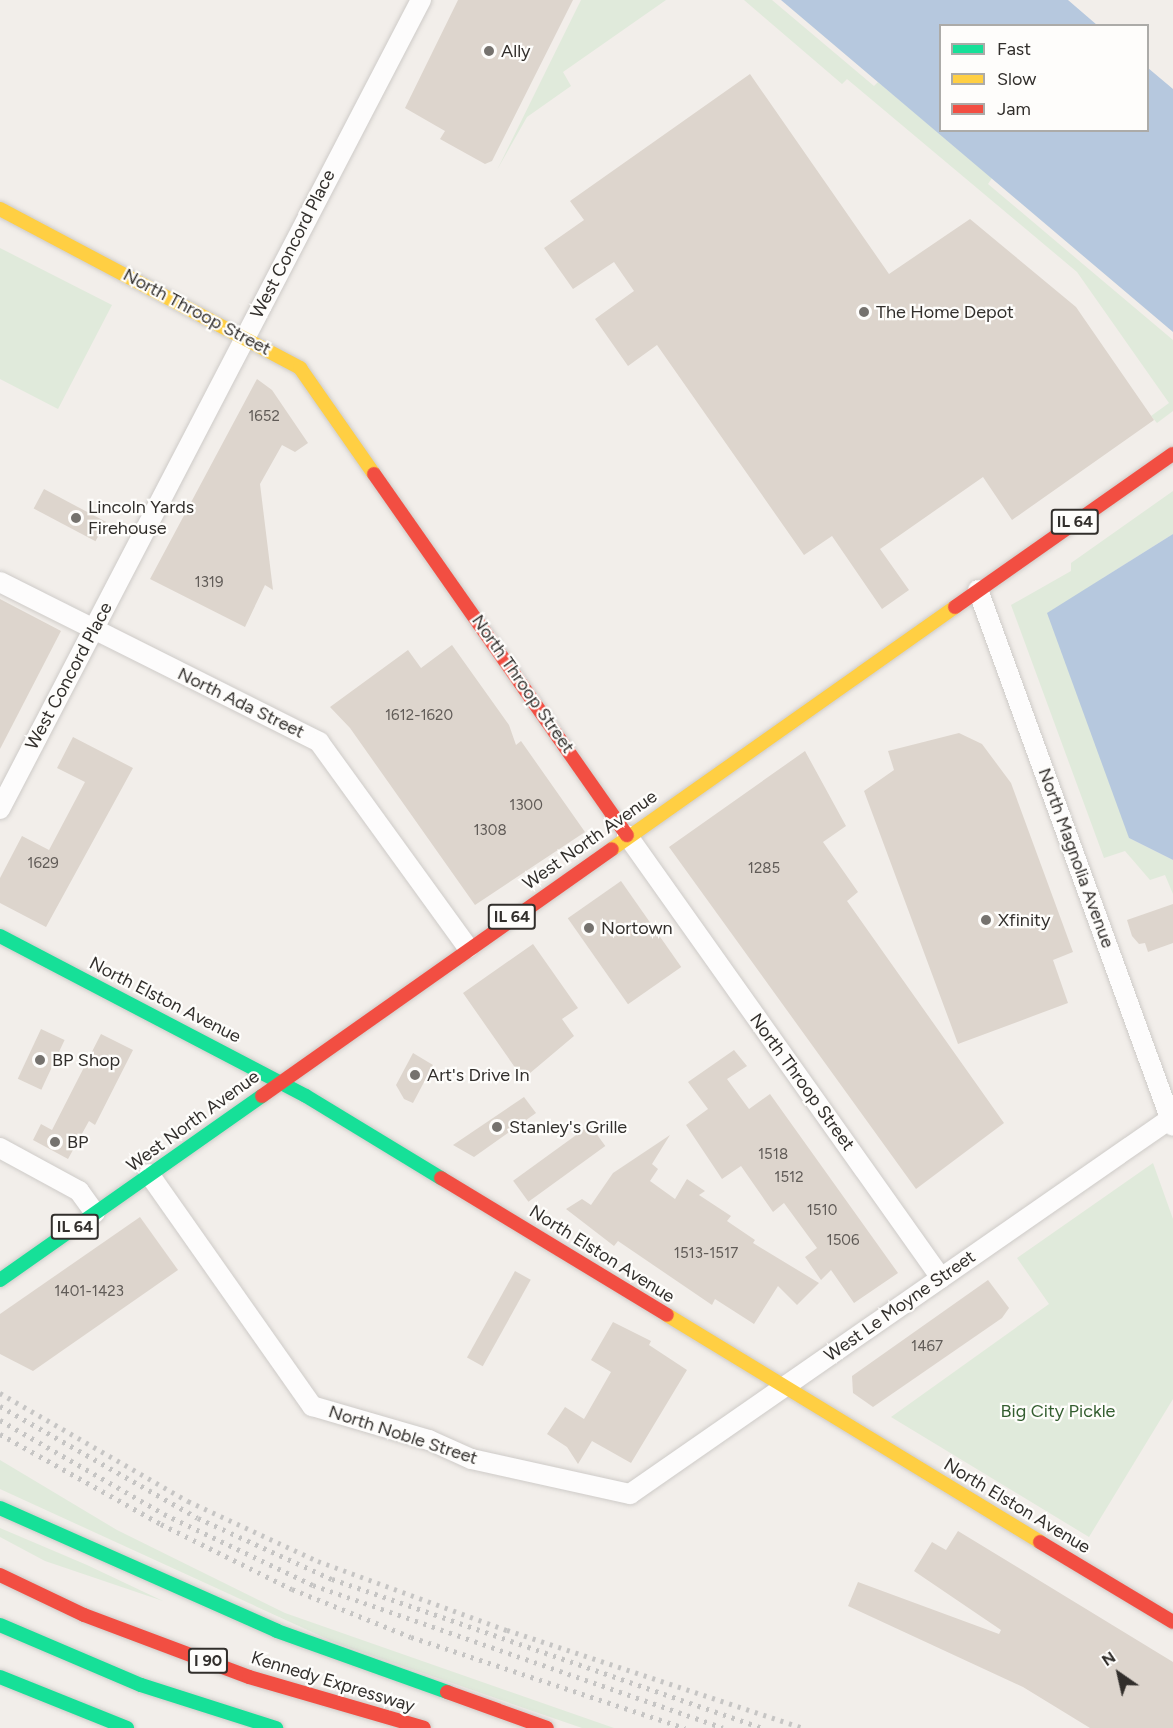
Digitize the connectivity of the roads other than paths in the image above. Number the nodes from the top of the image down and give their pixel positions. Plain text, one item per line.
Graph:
1 (421, 0) edge
2 (0, 209) edge
3 (245, 336) junction
4 (1173, 454) edge
5 (0, 582) edge
6 (978, 590) junction
7 (93, 630) junction
8 (0, 809) edge
9 (627, 836) junction
10 (0, 936) edge
11 (468, 948) junction
12 (280, 1081) junction
13 (1172, 1123) edge
14 (0, 1148) edge
15 (149, 1174) junction
16 (95, 1213) junction
17 (941, 1278) junction
18 (0, 1280) edge
19 (783, 1387) junction
20 (630, 1494) joint
21 (0, 1508) edge
22 (0, 1575) edge
23 (1173, 1622) edge
24 (0, 1625) edge
25 (0, 1677) edge
26 (127, 1728) edge
27 (276, 1728) edge
28 (424, 1728) edge
29 (547, 1728) edge

1 - 3 street, West Concord Place
2 - 3 main road, North Throop Street
3 - 7 street, West Concord Place
3 - 9 main road, North Throop Street
4 - 6 main road, West North Avenue / IL 64
5 - 7 street, North Ada Street
6 - 9 main road, West North Avenue / IL 64
6 - 13 street, North Magnolia Avenue
7 - 8 street, West Concord Place
7 - 11 street, North Ada Street
9 - 11 main road, West North Avenue / IL 64
9 - 17 street, North Throop Street
10 - 12 main road, North Elston Avenue
11 - 12 main road, West North Avenue / IL 64
12 - 15 main road, West North Avenue / IL 64
12 - 19 main road, North Elston Avenue
13 - 17 street, West Le Moyne Street
14 - 16 street
15 - 16 main road, West North Avenue / IL 64
15 - 20 street, North Noble Street
16 - 18 main road, West North Avenue / IL 64
17 - 19 street, West Le Moyne Street
19 - 20 street, West Le Moyne Street
19 - 23 main road, North Elston Avenue
21 - 29 main road
22 - 28 main road, Kennedy Expressway / I 90
24 - 27 main road, I 90
25 - 26 main road

